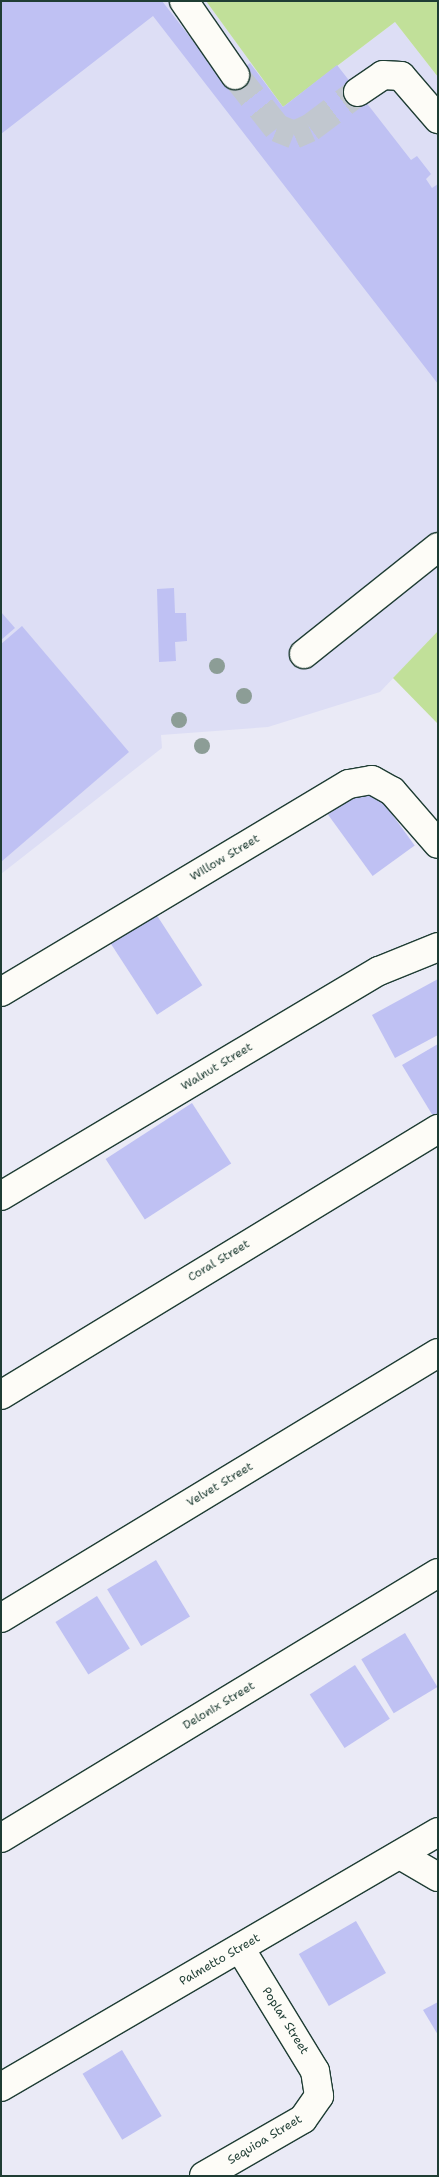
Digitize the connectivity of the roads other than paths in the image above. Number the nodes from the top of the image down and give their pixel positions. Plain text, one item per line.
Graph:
1 (184, 1) edge
2 (235, 75) tunnel mouth
3 (358, 92) tunnel mouth
4 (438, 119) edge
5 (438, 546) edge
6 (304, 654) dead end
7 (438, 844) edge
8 (438, 948) edge
9 (1, 992) edge
10 (438, 1129) edge
11 (1, 1196) edge
12 (438, 1352) edge
13 (1, 1395) edge
14 (438, 1574) edge
15 (1, 1618) edge
16 (438, 1832) edge
17 (1, 1838) edge
18 (400, 1855) junction
19 (438, 1877) edge
20 (240, 1948) junction
21 (1, 2087) edge
22 (319, 2096) joint
23 (204, 2176) edge

1 - 2 street
3 - 4 street
5 - 6 street
7 - 9 street, Willow Street
8 - 11 street, Walnut Street
10 - 13 street, Coral Street
12 - 15 street, Velvet Street
14 - 17 street, Delonix Street
16 - 18 street, Palmetto Street
18 - 19 street
18 - 20 street, Palmetto Street
20 - 21 street, Palmetto Street
20 - 22 street, Poplar Street
22 - 23 street, Sequioa Street

